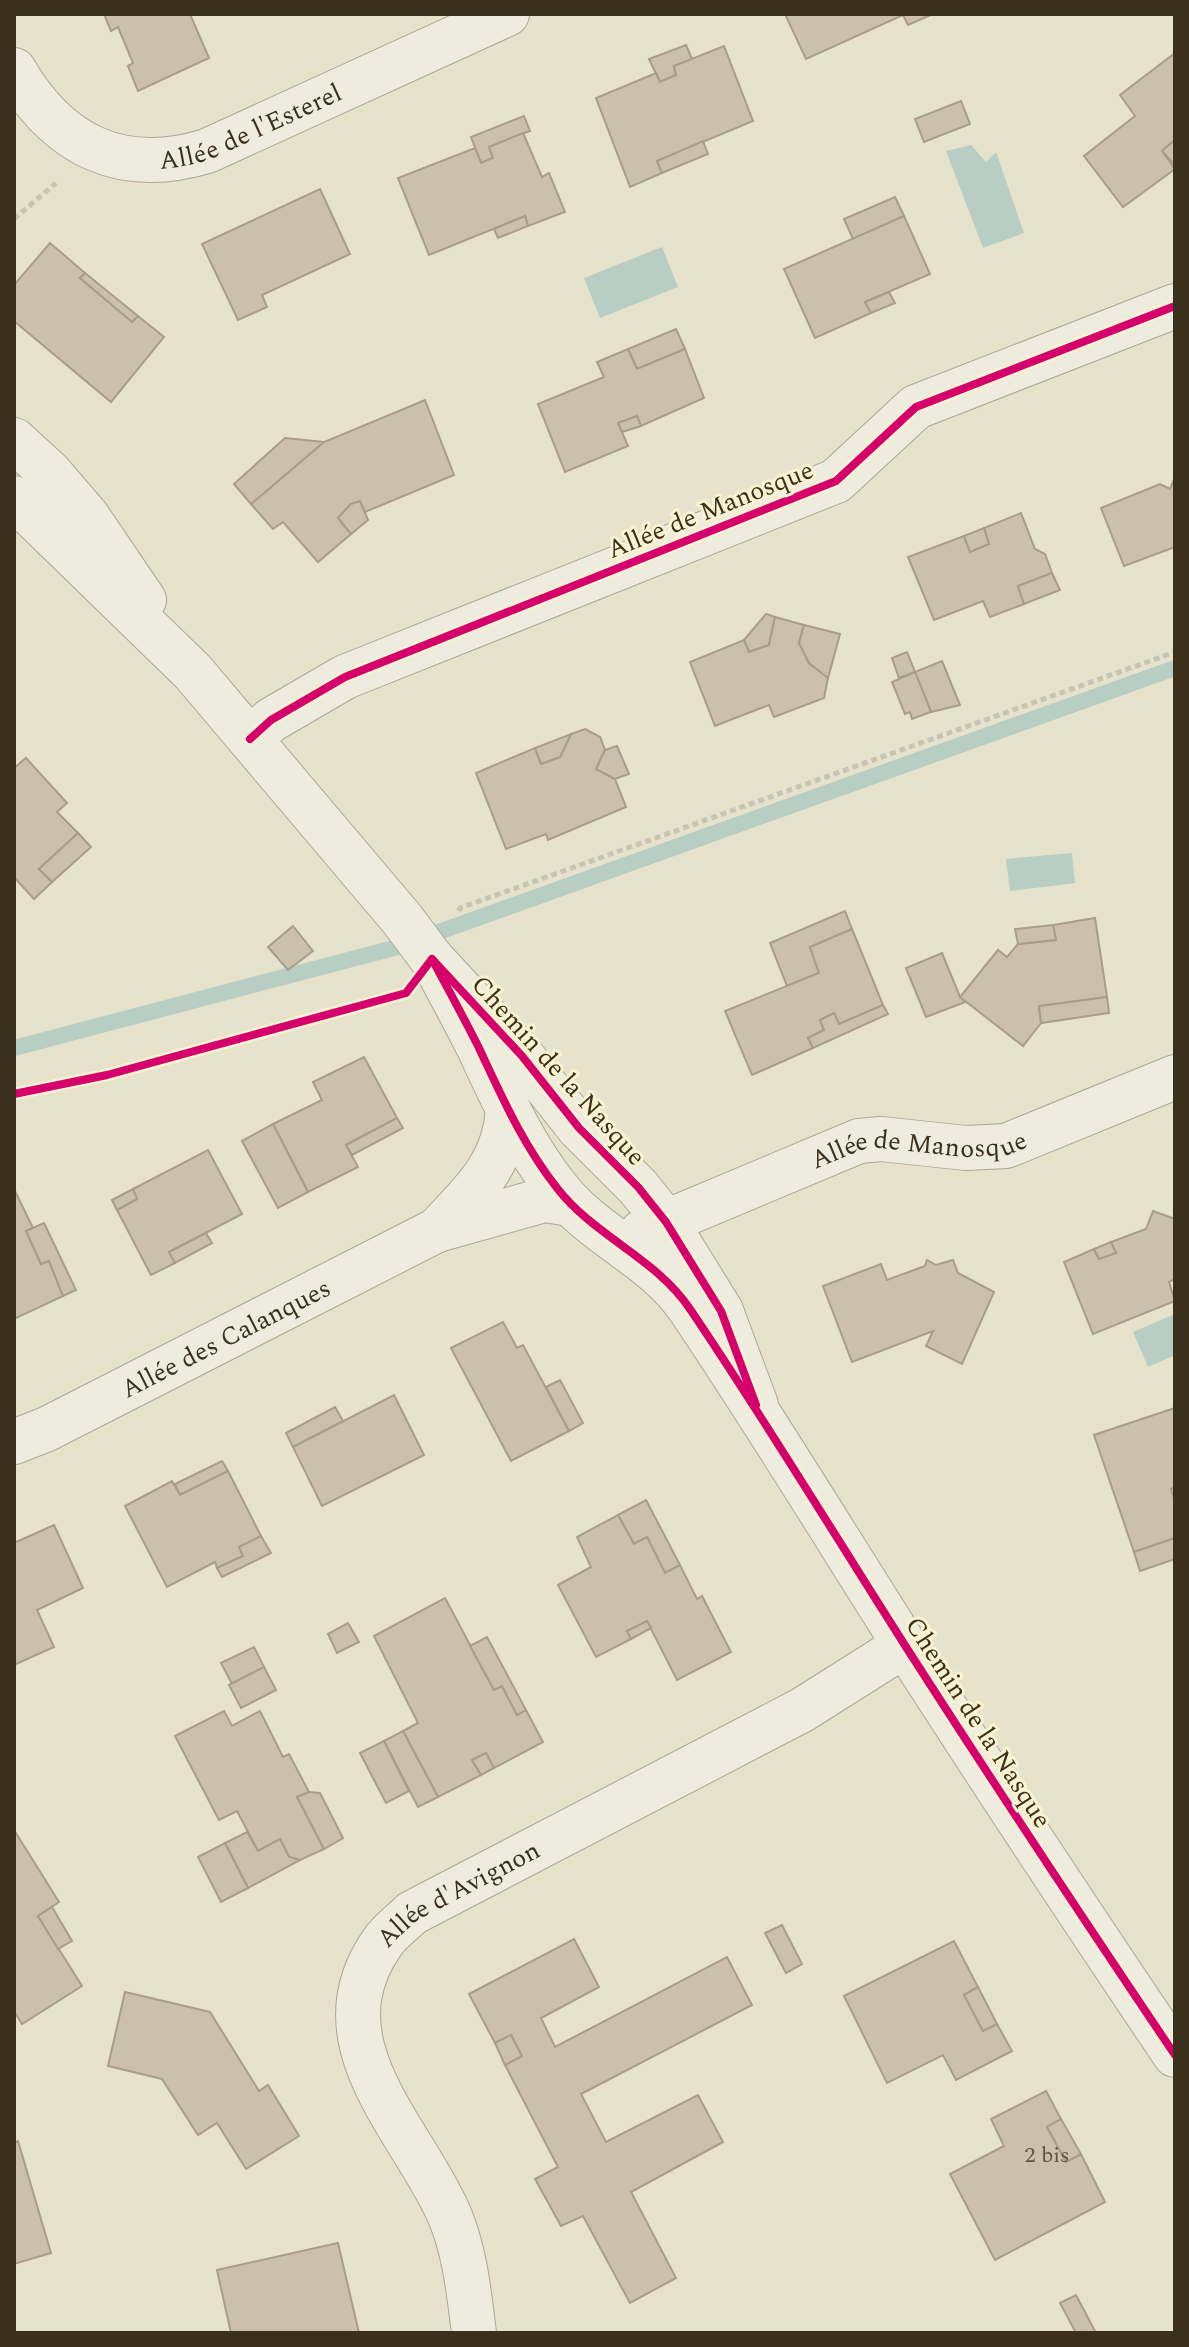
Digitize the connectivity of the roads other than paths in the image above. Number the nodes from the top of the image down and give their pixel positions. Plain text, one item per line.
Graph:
1 (507, 14) edge
2 (14, 70) edge
3 (1175, 306) edge
4 (14, 440) edge
5 (50, 473) junction
6 (14, 499) edge
7 (193, 672) junction
8 (250, 739) junction
9 (432, 959) junction
10 (1175, 1077) edge
11 (517, 1128) junction
12 (607, 1155) junction
13 (571, 1204) junction
14 (666, 1222) junction
15 (437, 1230) junction
16 (617, 1243) junction
17 (756, 1405) junction
18 (14, 1442) edge
19 (905, 1645) junction
20 (1175, 2055) edge
21 (474, 2333) edge

1 - 2 street, Allée de l'Esterel
3 - 8 street, Allée de Manosque
4 - 5 street, Chemin de la Nasque
5 - 6 street
5 - 7 street, Chemin de la Nasque
6 - 7 street, Chemin de la Nasque
7 - 8 street, Chemin de la Nasque
8 - 9 street, Chemin de la Nasque
9 - 11 street, Chemin de la Nasque
9 - 12 street, Chemin de la Nasque
10 - 14 street, Allée de Manosque
11 - 12 street, Chemin de la Nasque
11 - 13 street, Chemin de la Nasque
11 - 15 street, Allée des Calanques
12 - 14 street, Chemin de la Nasque
13 - 15 street, Allée des Calanques
13 - 16 street, Chemin de la Nasque
14 - 16 street, Allée de Manosque
14 - 17 street, Chemin de la Nasque
15 - 18 street, Allée des Calanques
16 - 17 street, Chemin de la Nasque
17 - 19 street, Chemin de la Nasque
19 - 20 street, Chemin de la Nasque
19 - 21 street, Allée d'Avignon

